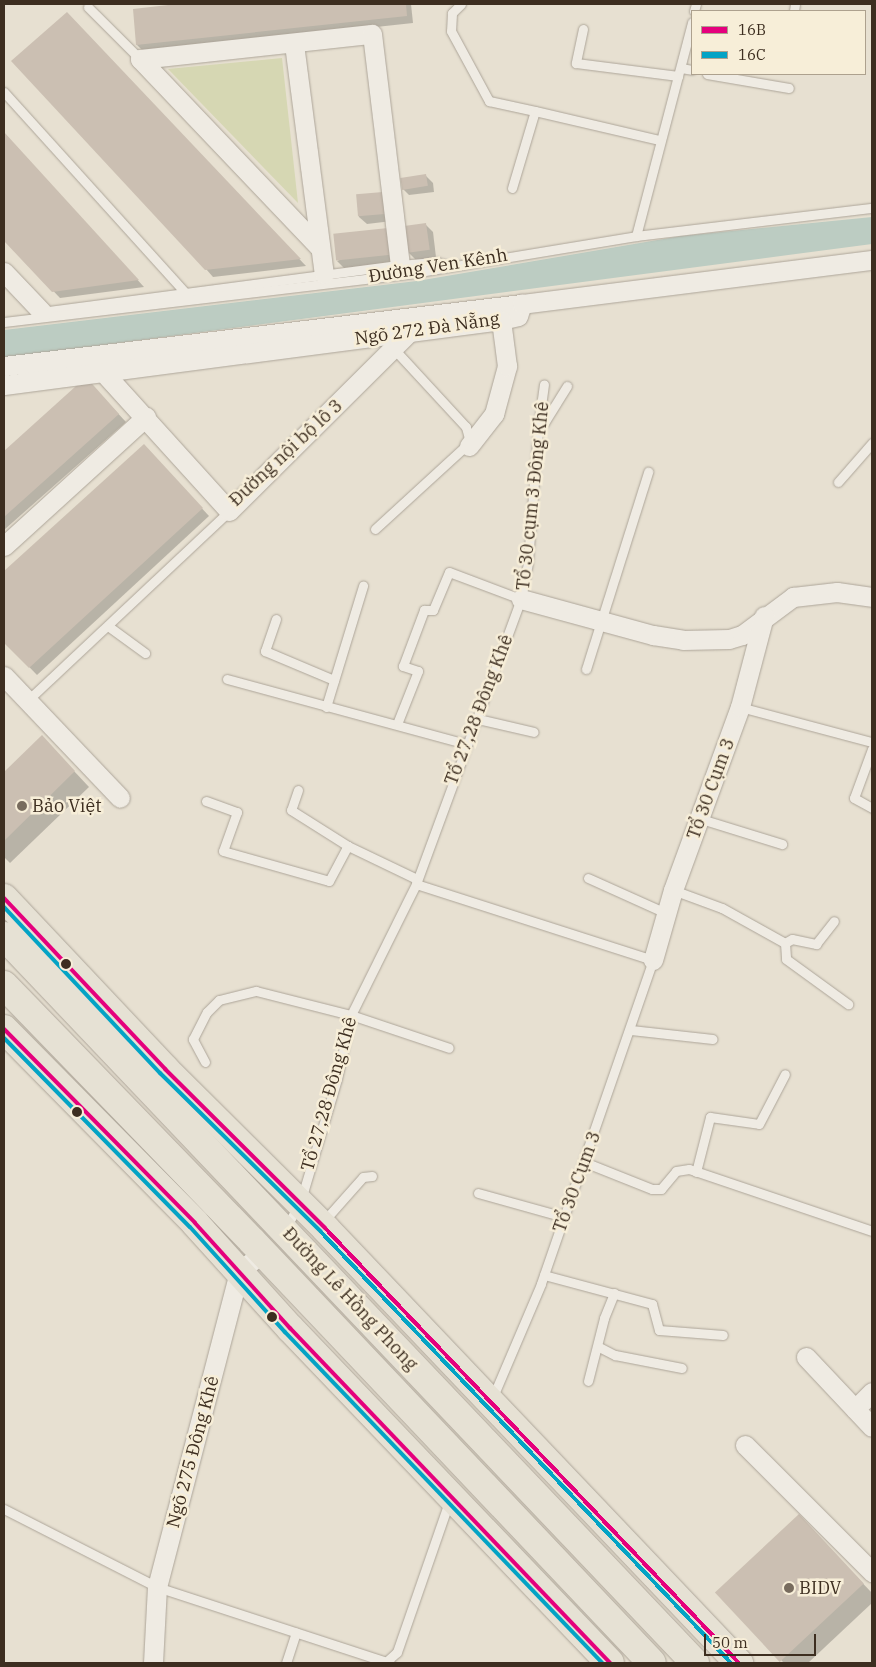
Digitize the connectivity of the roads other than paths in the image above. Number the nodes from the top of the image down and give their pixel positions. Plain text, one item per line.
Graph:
1 (462, 4) edge
2 (88, 7) dead end
3 (691, 26) edge
4 (583, 29) dead end
5 (294, 44) junction
6 (140, 59) junction
7 (691, 70) edge
8 (679, 72) junction
9 (713, 75) edge
10 (790, 88) dead end
11 (4, 92) edge
12 (535, 111) junction
13 (660, 140) junction
14 (512, 188) dead end
15 (872, 208) edge
16 (636, 236) junction
17 (320, 248) junction
18 (872, 260) edge
19 (400, 265) junction
20 (447, 265) junction
21 (4, 272) edge
22 (324, 274) junction
23 (184, 291) junction
24 (522, 304) junction
25 (42, 312) junction
26 (4, 316) edge
27 (501, 320) junction
28 (4, 322) edge
29 (408, 332) junction
30 (394, 349) junction
31 (4, 366) edge
32 (104, 373) junction
33 (544, 384) dead end
34 (4, 385) edge
35 (567, 386) dead end
36 (146, 418) junction
37 (537, 434) junction
38 (872, 443) edge
39 (469, 446) junction
40 (648, 472) dead end
41 (838, 482) dead end
42 (229, 510) junction
43 (375, 529) dead end
44 (4, 546) edge
45 (363, 586) dead end
46 (872, 597) edge
47 (521, 599) junction
48 (764, 616) junction
49 (276, 619) dead end
50 (601, 621) junction
51 (108, 626) junction
52 (145, 653) dead end
53 (586, 669) dead end
54 (4, 676) edge
55 (227, 679) dead end
56 (334, 680) junction
57 (27, 701) junction
58 (740, 706) junction
59 (326, 707) junction
60 (478, 719) junction
61 (397, 724) junction
62 (534, 732) dead end
63 (872, 742) edge
64 (466, 744) junction
65 (872, 749) edge
66 (298, 790) dead end
67 (120, 798) dead end
68 (206, 801) dead end
69 (872, 808) edge
70 (702, 819) junction
71 (782, 844) dead end
72 (348, 846) junction
73 (588, 878) dead end
74 (416, 881) junction
75 (673, 890) junction
76 (4, 898) edge
77 (666, 913) junction
78 (834, 921) dead end
79 (4, 936) edge
80 (785, 943) junction
81 (653, 960) junction
82 (4, 986) edge
83 (848, 1004) dead end
84 (351, 1015) junction
85 (4, 1029) edge
86 (631, 1030) junction
87 (713, 1039) dead end
88 (449, 1048) dead end
89 (205, 1062) dead end
90 (785, 1074) dead end
91 (584, 1162) junction
92 (696, 1172) junction
93 (372, 1176) dead end
94 (478, 1193) dead end
95 (300, 1203) junction
96 (564, 1218) junction
97 (321, 1224) junction
98 (285, 1230) junction
99 (872, 1231) edge
100 (262, 1252) junction
101 (239, 1272) junction
102 (544, 1275) junction
103 (614, 1293) junction
104 (723, 1335) dead end
105 (599, 1347) junction
106 (806, 1357) dead end
107 (682, 1368) dead end
108 (588, 1382) dead end
109 (872, 1392) edge
110 (491, 1401) junction
111 (855, 1409) junction
112 (872, 1427) edge
113 (746, 1445) dead end
114 (450, 1498) junction
115 (4, 1509) edge
116 (868, 1561) edge
117 (157, 1587) junction
118 (296, 1633) junction
119 (388, 1662) edge
120 (153, 1663) edge
121 (286, 1663) edge
122 (610, 1663) edge
123 (652, 1663) edge
124 (695, 1663) edge
125 (739, 1663) edge

1 - 12 lane
2 - 6 lane
3 - 8 lane
4 - 8 lane
5 - 6 street
5 - 17 street
5 - 19 street
6 - 17 street
7 - 8 lane
8 - 13 lane
9 - 10 lane
11 - 23 lane
12 - 13 lane
12 - 14 lane
13 - 16 lane
15 - 16 lane, Đường Ven Kênh
16 - 20 lane, Đường Ven Kênh
17 - 22 street
18 - 24 street, Ngõ 272 Đà Nẵng
19 - 20 lane, Đường Ven Kênh
19 - 22 lane, Đường Ven Kênh
20 - 28 lane, Đường Ven Kênh
21 - 25 street
22 - 23 lane, Đường Ven Kênh
23 - 25 lane, Đường Ven Kênh
24 - 27 street, Ngõ 272 Đà Nẵng
24 - 31 street
25 - 26 lane, Đường Ven Kênh
27 - 29 street, Ngõ 272 Đà Nẵng
27 - 39 street
29 - 30 street, Đường nội bộ lô 3
29 - 32 street, Ngõ 272 Đà Nẵng
30 - 39 lane
30 - 42 street, Đường nội bộ lô 3
32 - 34 street, Ngõ 272 Đà Nẵng
32 - 36 street, Đường nội bộ lô 3
33 - 37 lane, Tổ 30 cụm 3 Đông Khê
35 - 37 lane
36 - 42 street, Đường nội bộ lô 3
36 - 44 street
37 - 47 lane, Tổ 30 cụm 3 Đông Khê
38 - 41 lane
39 - 43 lane
40 - 50 lane
42 - 51 lane
45 - 56 lane
46 - 48 street, Tổ 30 cụm 3 Đông Khê
47 - 50 street, Tổ 30 cụm 3 Đông Khê
47 - 60 lane, Tổ 27,28 Đông Khê
47 - 61 lane
48 - 50 street, Tổ 30 cụm 3 Đông Khê
48 - 58 street, Tổ 30 Cụm 3
49 - 56 lane
50 - 53 lane
51 - 52 lane
51 - 57 lane
54 - 57 street
55 - 59 lane
56 - 59 lane
57 - 67 street
58 - 63 lane
58 - 70 street, Tổ 30 Cụm 3
59 - 61 lane
60 - 62 lane
60 - 64 lane, Tổ 27,28 Đông Khê
61 - 64 lane
64 - 74 lane, Tổ 27,28 Đông Khê
65 - 69 lane
66 - 72 lane
68 - 72 lane
70 - 71 lane
70 - 75 street, Tổ 30 Cụm 3
72 - 74 lane
73 - 77 lane
74 - 81 lane
74 - 84 lane, Tổ 27,28 Đông Khê
75 - 77 street, Tổ 30 Cụm 3
75 - 80 lane
76 - 95 main road, Đường Lê Hồng Phong
77 - 81 street, Tổ 30 Cụm 3
78 - 80 lane
79 - 98 main road, Đường Lê Hồng Phong
80 - 83 lane
81 - 86 lane, Tổ 30 Cụm 3
82 - 100 main road, Đường Lê Hồng Phong
84 - 88 lane
84 - 89 lane
84 - 95 lane, Tổ 27,28 Đông Khê
85 - 101 main road
86 - 87 lane
86 - 91 lane, Tổ 30 Cụm 3
90 - 92 lane
91 - 92 lane
91 - 96 lane, Tổ 30 Cụm 3
92 - 99 lane
93 - 97 lane
94 - 96 lane
95 - 97 main road, Đường Lê Hồng Phong
95 - 98 lane, Tổ 27,28 Đông Khê
96 - 102 lane, Tổ 30 Cụm 3
97 - 110 main road, Đường Lê Hồng Phong
98 - 124 main road, Đường Lê Hồng Phong
100 - 101 street
100 - 123 main road, Đường Lê Hồng Phong
101 - 114 main road
101 - 117 street, Ngõ 275 Đông Khê
102 - 103 lane
102 - 110 lane, Tổ 30 Cụm 3
103 - 104 lane
103 - 105 lane
105 - 107 lane
105 - 108 lane
106 - 111 street
109 - 111 street
110 - 125 main road, Đường Lê Hồng Phong
111 - 112 street
113 - 116 street
114 - 119 lane
114 - 122 main road
115 - 117 lane
117 - 118 lane
117 - 120 street, Ngõ 275 Đông Khê
118 - 119 lane
118 - 121 lane

